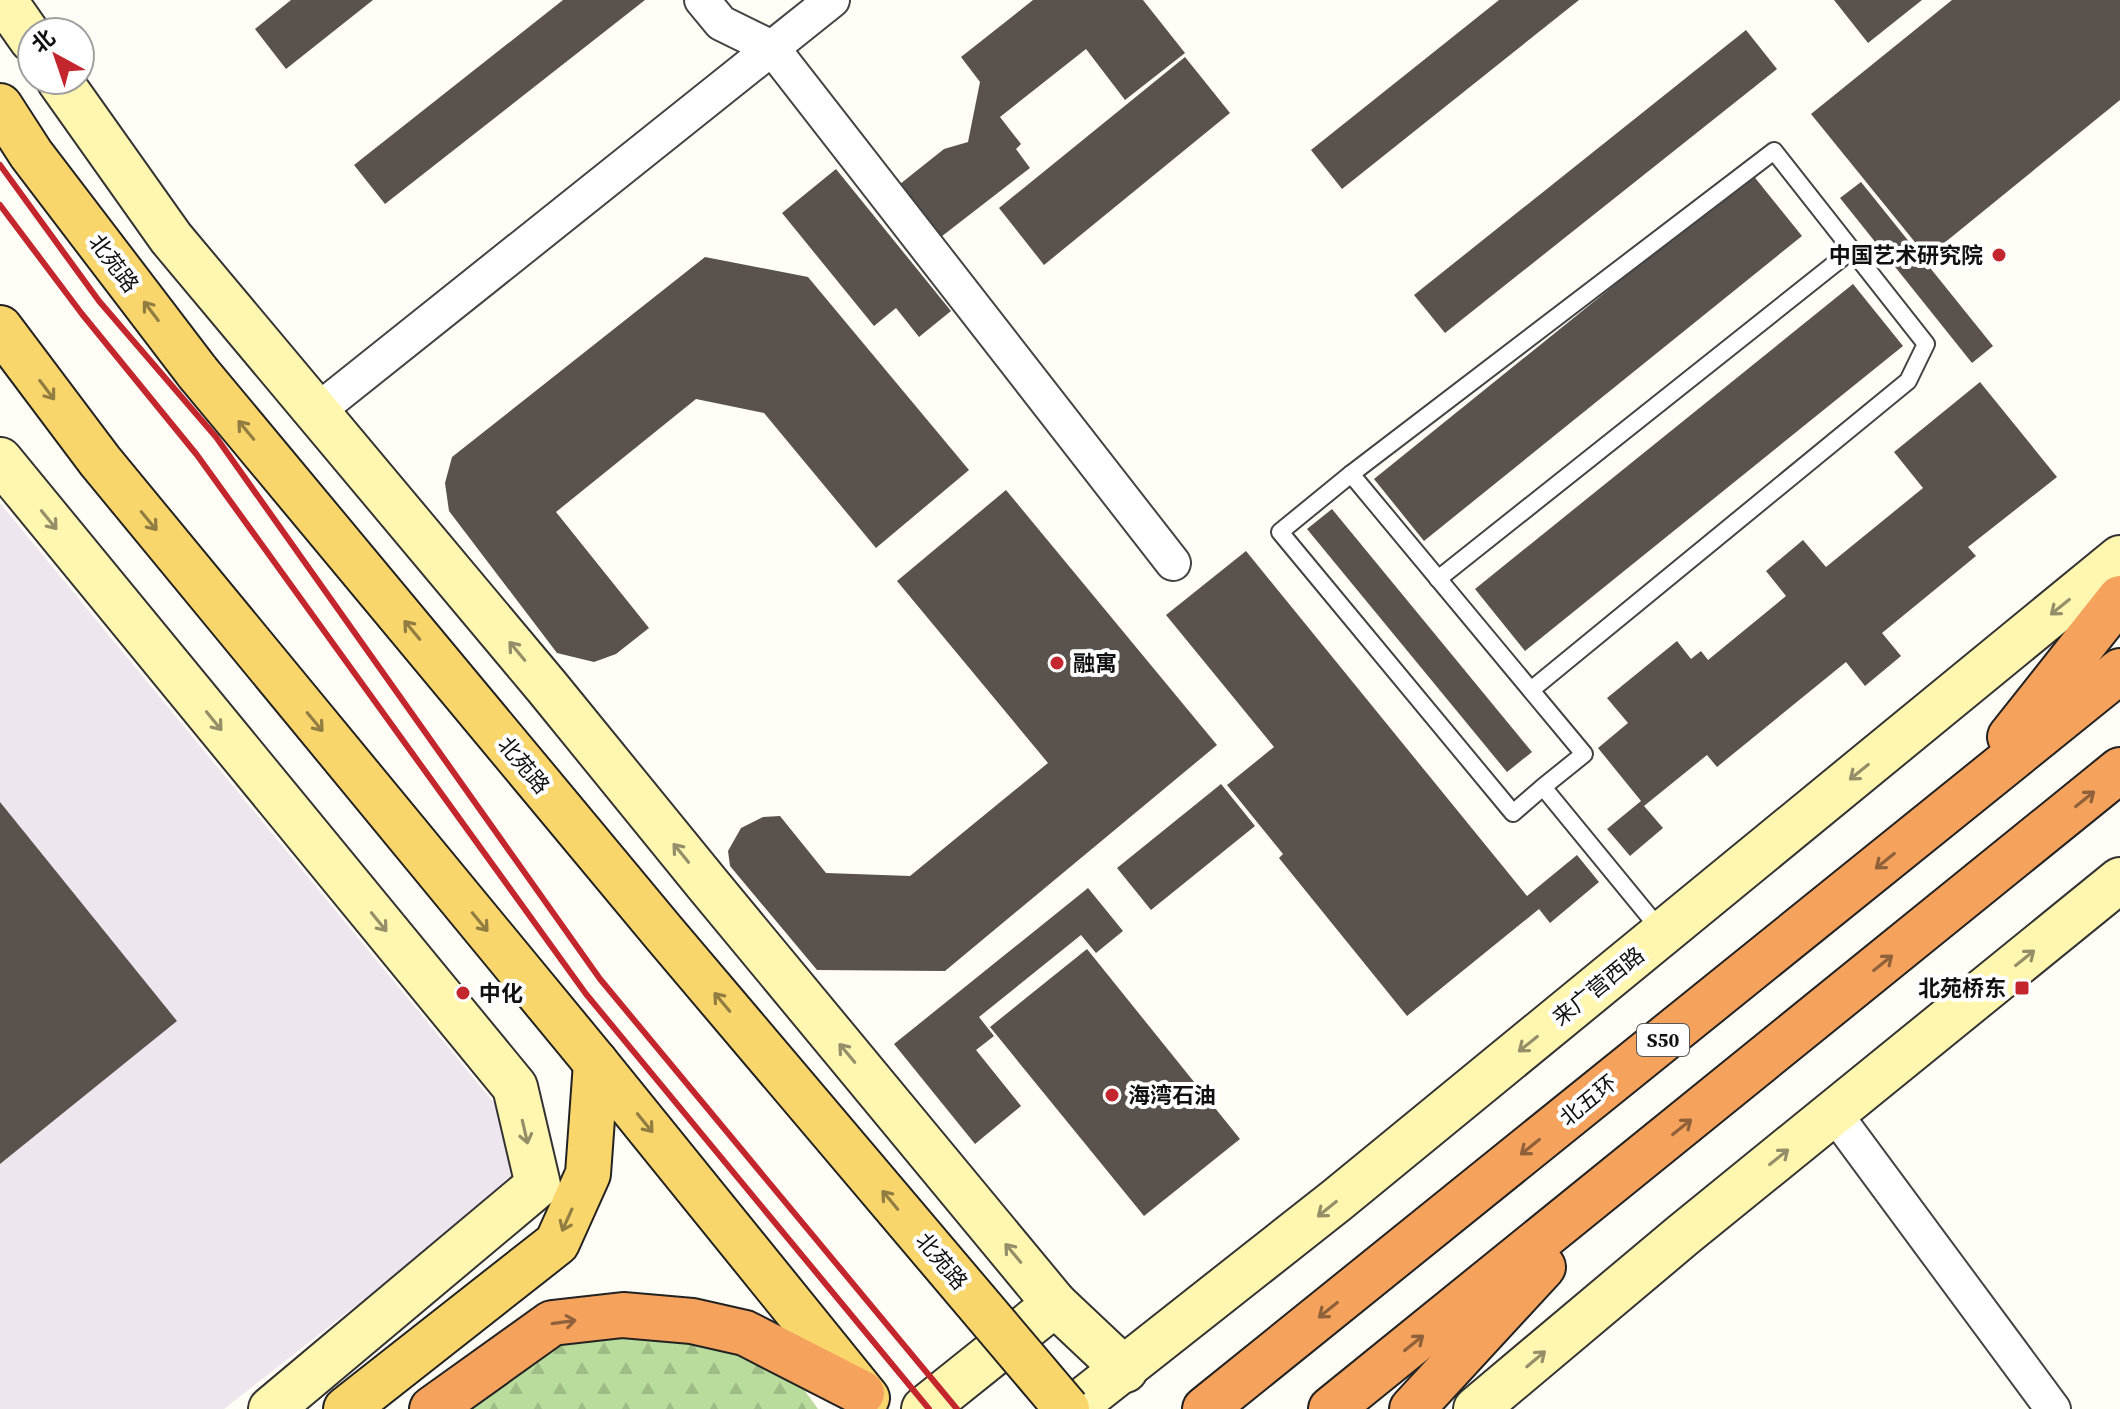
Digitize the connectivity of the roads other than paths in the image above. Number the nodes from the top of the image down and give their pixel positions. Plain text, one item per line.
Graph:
1 (4, 0) edge
2 (702, 0) edge
3 (832, 0) edge
4 (16, 17) edge
5 (772, 48) junction
6 (70, 96) edge
7 (0, 106) edge
8 (1852, 250) junction
9 (0, 328) edge
10 (316, 412) junction
11 (0, 460) edge
12 (1351, 474) junction
13 (2120, 558) edge
14 (1173, 563) dead end
15 (1438, 579) junction
16 (2120, 598) edge
17 (2120, 671) edge
18 (1531, 690) junction
19 (2120, 770) edge
20 (1543, 787) junction
21 (1960, 801) junction
22 (2120, 880) edge
23 (1663, 933) junction
24 (596, 1063) junction
25 (1834, 1113) junction
26 (1648, 1154) junction
27 (1055, 1304) junction
28 (1125, 1370) junction
29 (869, 1401) edge
30 (271, 1409) edge
31 (346, 1409) edge
32 (432, 1409) edge
33 (924, 1409) edge
34 (1070, 1409) edge
35 (1205, 1409) edge
36 (1331, 1409) edge
37 (1412, 1409) edge
38 (1476, 1409) edge
39 (2053, 1409) edge

1 - 4 street
2 - 5 street
3 - 5 street
5 - 10 street
5 - 14 street
6 - 10 street
34 -> 7 main road, 北苑路, bridge
8 - 12 lane
8 - 15 lane
8 - 18 lane
9 -> 24 main road
27 -> 10 street
11 -> 30 street
12 - 15 lane
12 - 20 lane
13 -> 23 street, 来广营西路
15 - 18 lane
16 - 21 highway
17 - 21 highway, 北五环 / S50
18 - 20 lane
26 -> 19 highway
20 - 23 lane
21 -> 35 highway, 北五环 / S50
25 -> 22 street
23 -> 28 street, 来广营西路
24 -> 29 main road
24 -> 31 main road
38 -> 25 street
25 - 39 street
36 -> 26 highway
26 - 37 highway
27 - 28 street
27 - 33 street
28 - 34 street, 来广营西路
32 -> 29 highway

